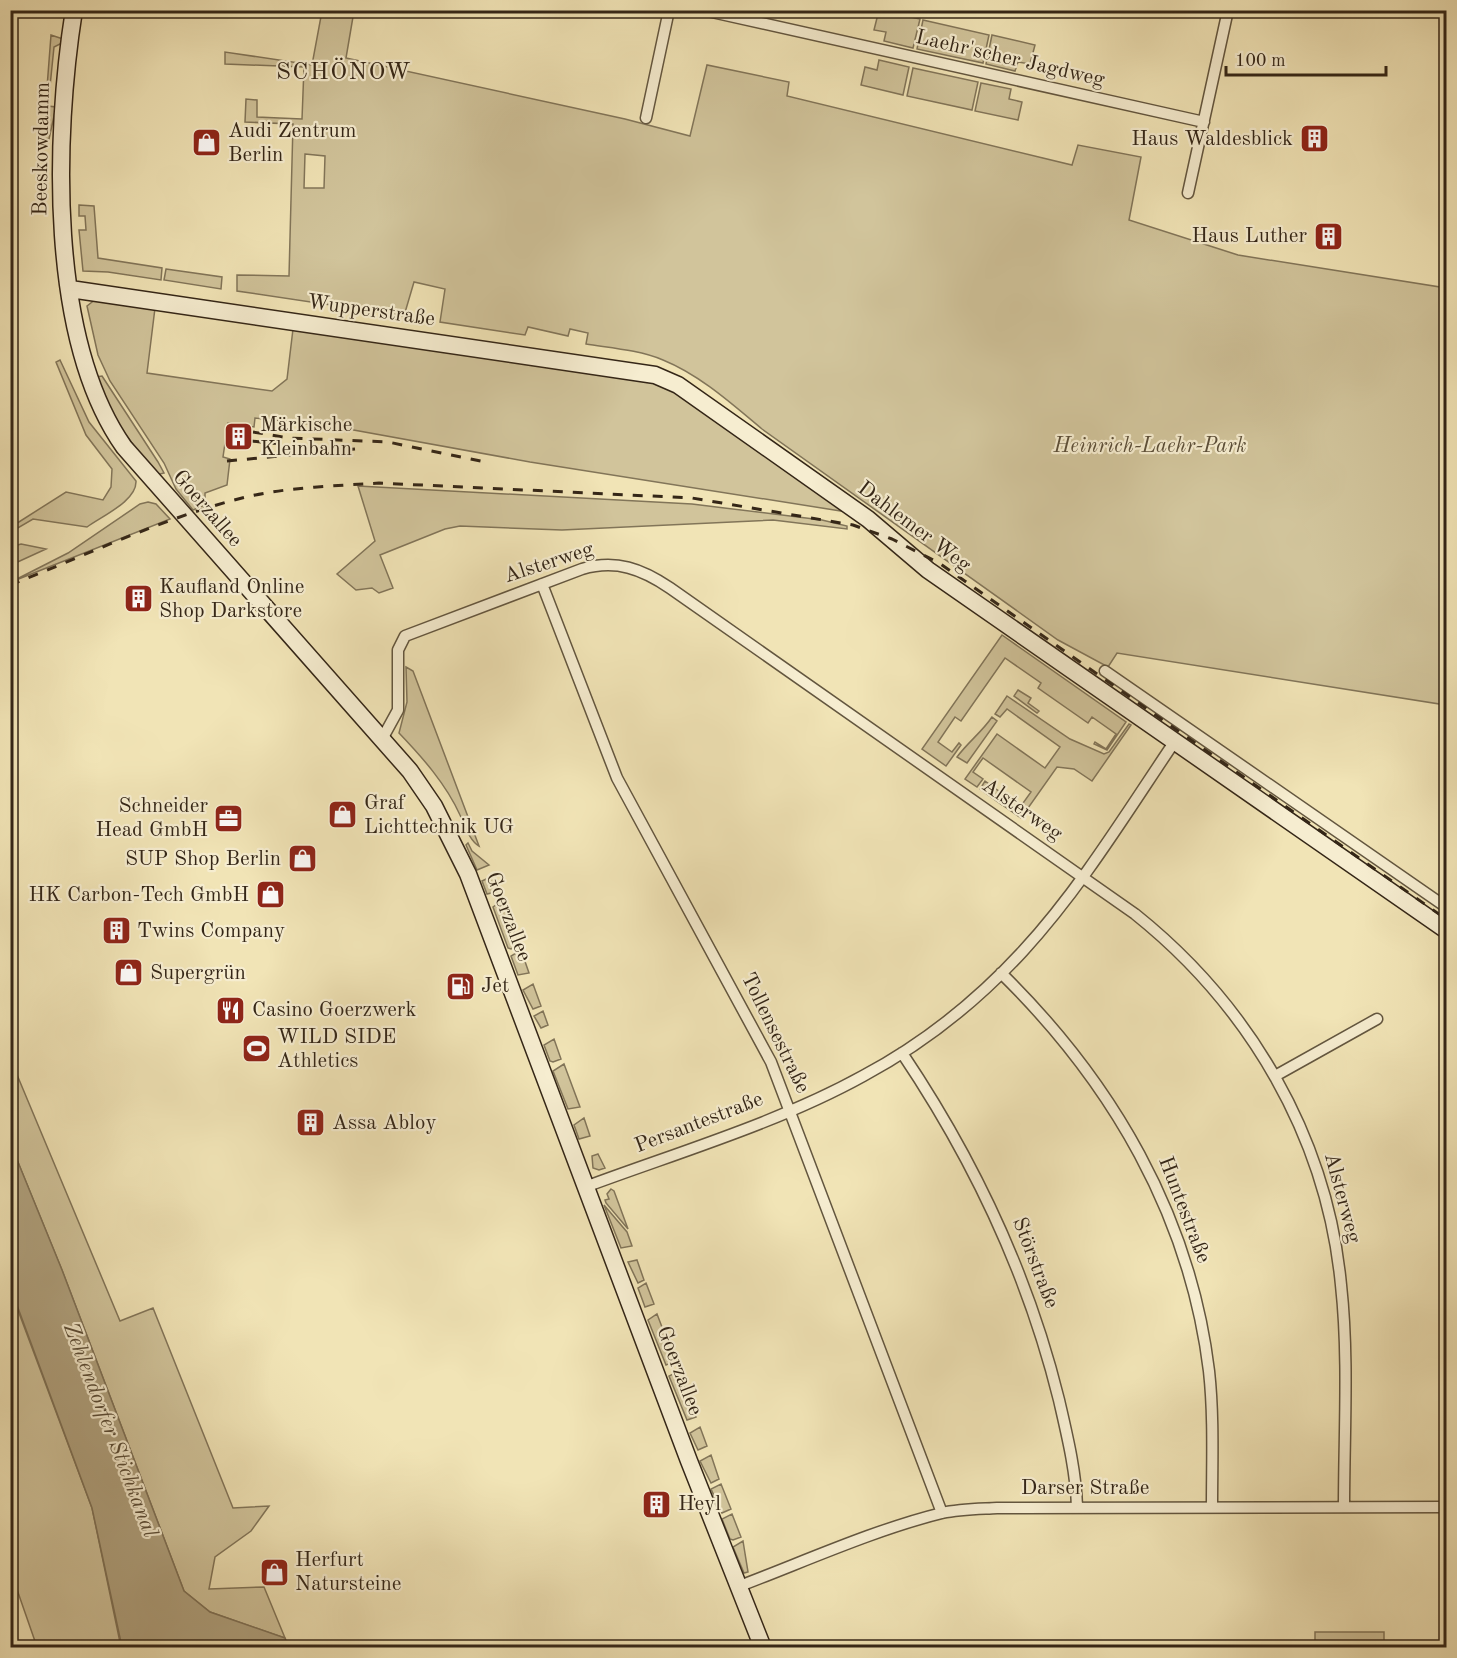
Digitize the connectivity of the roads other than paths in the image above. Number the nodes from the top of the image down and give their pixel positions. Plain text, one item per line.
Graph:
1 (74, 10) edge
2 (669, 10) edge
3 (703, 10) edge
4 (1228, 10) edge
5 (646, 118) dead end
6 (1204, 122) junction
7 (1188, 193) dead end
8 (70, 289) junction
9 (666, 379) joint
10 (542, 584) junction
11 (1105, 671) dead end
12 (1144, 697) junction
13 (1134, 712) junction
14 (381, 741) junction
15 (1175, 741) junction
16 (1210, 743) junction
17 (1200, 758) junction
18 (1286, 796) junction
19 (1275, 811) junction
20 (1357, 844) junction
21 (1372, 855) junction
22 (1346, 860) junction
23 (1361, 871) junction
24 (1399, 873) junction
25 (1082, 875) junction
26 (1388, 889) junction
27 (1426, 893) junction
28 (1446, 907) edge
29 (1415, 908) junction
30 (1441, 926) edge
31 (1001, 973) junction
32 (1377, 1019) dead end
33 (902, 1053) junction
34 (1275, 1076) junction
35 (790, 1110) junction
36 (585, 1187) junction
37 (1212, 1507) junction
38 (1344, 1507) junction
39 (1446, 1507) edge
40 (1077, 1508) junction
41 (942, 1513) junction
42 (737, 1587) junction
43 (763, 1647) edge

1 - 8 main road, Beeskowdamm
2 - 5 street
3 - 6 street, Laehr'scher Jagdweg
4 - 6 street
6 - 7 street
8 - 9 main road, Wupperstraße
8 - 14 main road, Goerzallee
9 - 13 main road, Dahlemer Weg
10 - 14 street, Alsterweg
10 - 25 street, Alsterweg
10 - 35 street, Tollensestraße
11 - 12 street, Dahlemer Weg
12 - 13 street
12 - 16 street, Dahlemer Weg
13 - 15 main road, Dahlemer Weg
14 - 36 main road, Goerzallee
15 - 17 main road, Dahlemer Weg
15 - 25 street, Persantestraße
16 - 17 street
16 - 18 street, Dahlemer Weg
17 - 19 main road, Dahlemer Weg
18 - 19 street
18 - 20 street, Dahlemer Weg
19 - 22 main road, Dahlemer Weg
20 - 21 street, Dahlemer Weg
20 - 22 street
21 - 23 street
21 - 24 street, Dahlemer Weg
22 - 23 main road, Dahlemer Weg
23 - 26 main road, Dahlemer Weg
24 - 26 street
24 - 27 street, Dahlemer Weg
25 - 31 street, Persantestraße
25 - 34 street, Alsterweg
26 - 29 main road, Dahlemer Weg
27 - 28 street, Dahlemer Weg
27 - 29 street
28 - 30 street, Dahlemer Weg
29 - 30 main road, Dahlemer Weg
31 - 33 street, Persantestraße
31 - 37 street, Huntestraße
32 - 34 street
33 - 35 street, Persantestraße
33 - 40 street, Störstraße
34 - 38 street, Alsterweg
35 - 36 street, Persantestraße
35 - 41 street, Tollensestraße
36 - 42 main road, Goerzallee
37 - 38 street, Darser Straße
37 - 40 street, Darser Straße
38 - 39 street, Darser Straße
40 - 41 street, Darser Straße
41 - 42 street, Darser Straße
42 - 43 main road, Goerzallee

